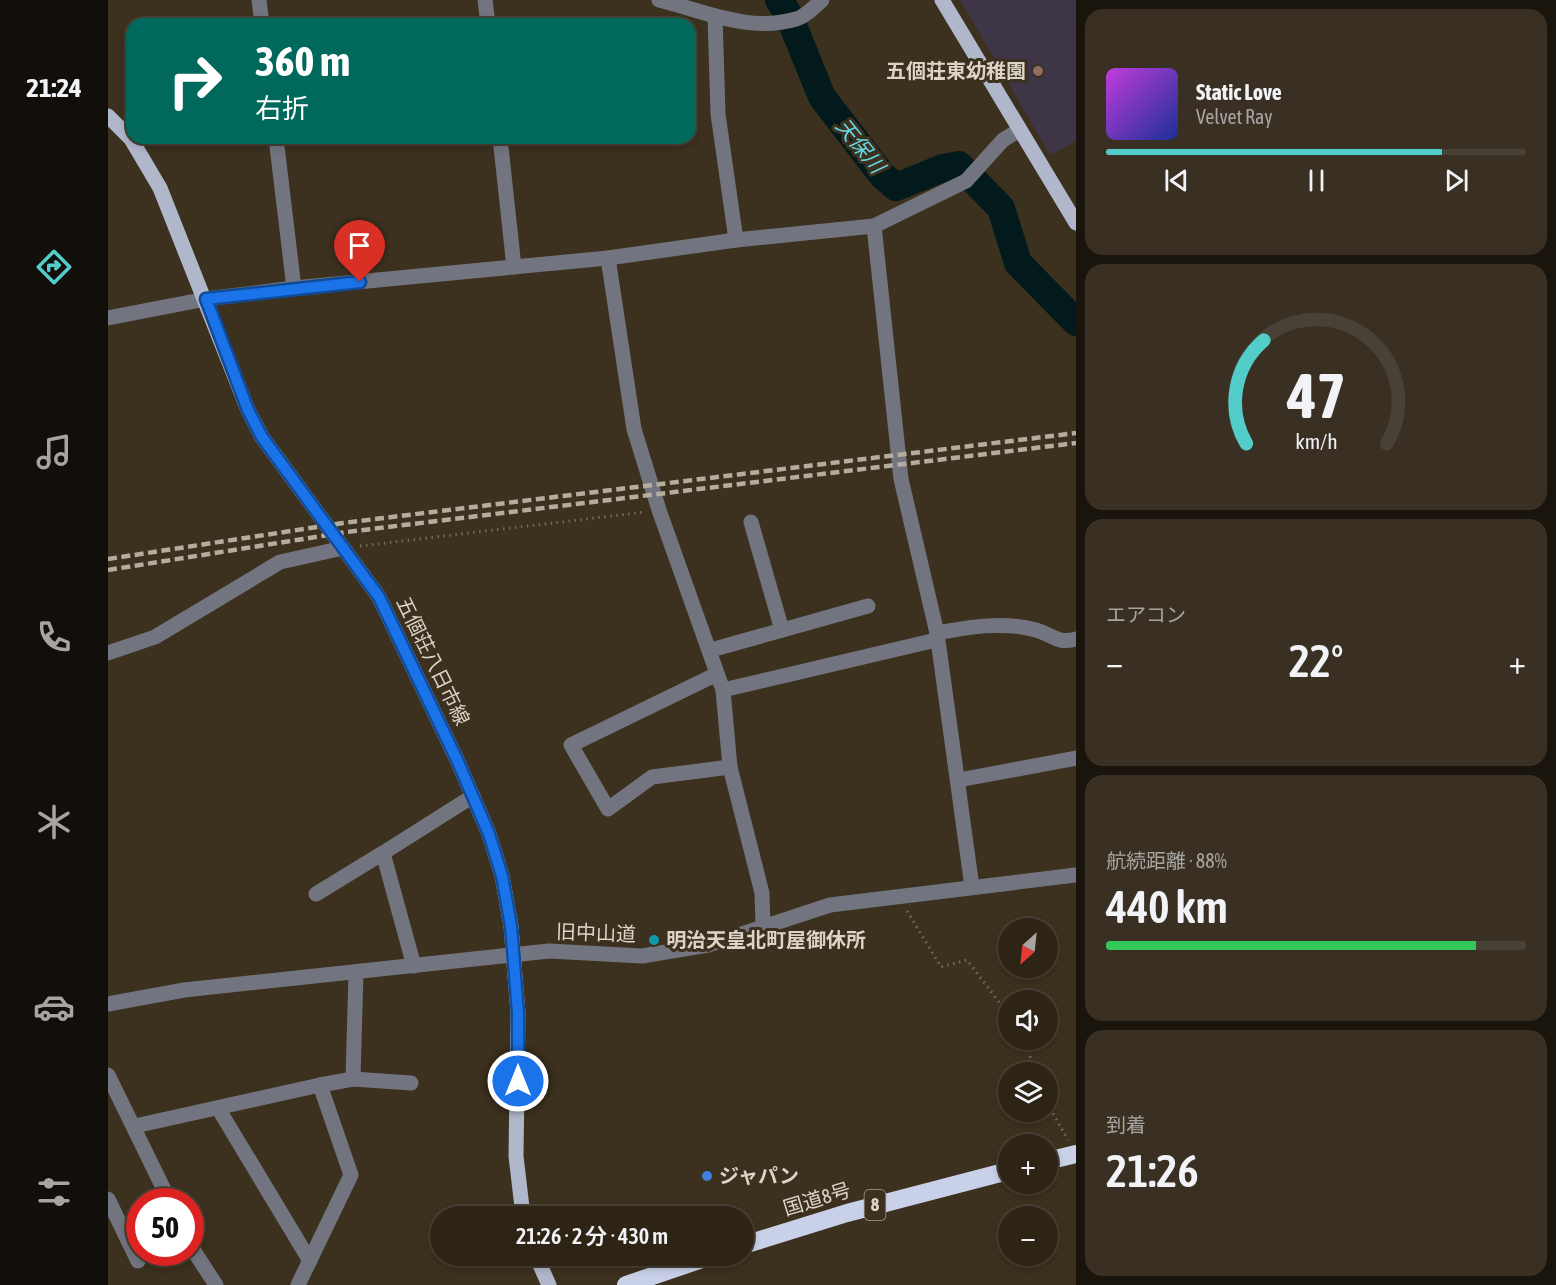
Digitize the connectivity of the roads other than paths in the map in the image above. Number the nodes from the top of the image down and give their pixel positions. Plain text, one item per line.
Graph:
1 (259, 0) edge
2 (485, 0) edge
3 (822, 0) edge
4 (942, 0) edge
5 (668, 1) edge
6 (715, 16) junction
7 (261, 18) edge
8 (487, 18) edge
9 (108, 116) edge
10 (1018, 131) junction
11 (126, 134) edge
12 (134, 144) edge
13 (277, 144) edge
14 (501, 144) edge
15 (1076, 223) edge
16 (874, 226) junction
17 (736, 240) junction
18 (608, 258) junction
19 (514, 267) junction
20 (294, 288) junction
21 (206, 299) junction
22 (108, 318) edge
23 (751, 522) dead end
24 (343, 548) junction
25 (868, 606) dead end
26 (782, 630) junction
27 (936, 637) junction
28 (1076, 639) edge
29 (711, 651) junction
30 (108, 653) edge
31 (717, 674) junction
32 (723, 690) junction
33 (1076, 758) edge
34 (730, 767) junction
35 (959, 780) junction
36 (473, 796) junction
37 (383, 853) junction
38 (1076, 874) edge
39 (972, 887) junction
40 (316, 894) dead end
41 (764, 924) junction
42 (513, 957) junction
43 (414, 966) junction
44 (356, 973) junction
45 (108, 1004) edge
46 (108, 1075) edge
47 (353, 1079) junction
48 (411, 1083) dead end
49 (320, 1085) junction
50 (218, 1108) junction
51 (135, 1126) junction
52 (1076, 1154) edge
53 (1058, 1158) edge
54 (998, 1174) edge
55 (164, 1188) edge
56 (108, 1199) edge
57 (522, 1206) edge
58 (126, 1236) edge
59 (754, 1242) edge
60 (310, 1261) junction
61 (204, 1266) edge
62 (540, 1266) edge
63 (682, 1266) edge
64 (216, 1285) edge
65 (298, 1285) edge
66 (549, 1285) edge
67 (626, 1285) edge

1 - 7 street
2 - 8 street
3 - 6 street
4 - 10 main road
5 - 6 street
6 - 17 street
9 - 11 main road, 五個荘八日市線
10 - 15 main road
10 - 16 street
12 - 21 main road, 五個荘八日市線
13 - 20 street
14 - 19 street
16 - 17 street
16 - 27 street
17 - 18 street
18 - 19 street
18 - 29 street
19 - 20 street
20 - 21 street
21 - 22 street
21 - 24 main road, 五個荘八日市線
23 - 26 street
24 - 30 street
24 - 36 main road, 五個荘八日市線
25 - 26 street
26 - 29 street
27 - 28 street
27 - 32 street
27 - 35 street
29 - 31 street
31 - 32 street
31 - 34 street
32 - 34 street
33 - 35 street
34 - 41 street
35 - 39 street
36 - 37 street
36 - 42 main road, 五個荘八日市線
37 - 40 street
37 - 43 street
38 - 39 street, 旧中山道
39 - 41 street, 旧中山道
41 - 42 street, 旧中山道
42 - 43 street, 旧中山道
42 - 57 main road, 五個荘八日市線
43 - 44 street, 旧中山道
44 - 45 street, 旧中山道
44 - 47 street
46 - 51 street
47 - 48 street
47 - 49 street
49 - 50 street
49 - 60 street
50 - 51 street
50 - 60 street
51 - 55 street
52 - 53 highway
54 - 59 highway, 国道8号 / 8
56 - 58 street
60 - 65 street
61 - 64 street
62 - 66 main road
63 - 67 highway

